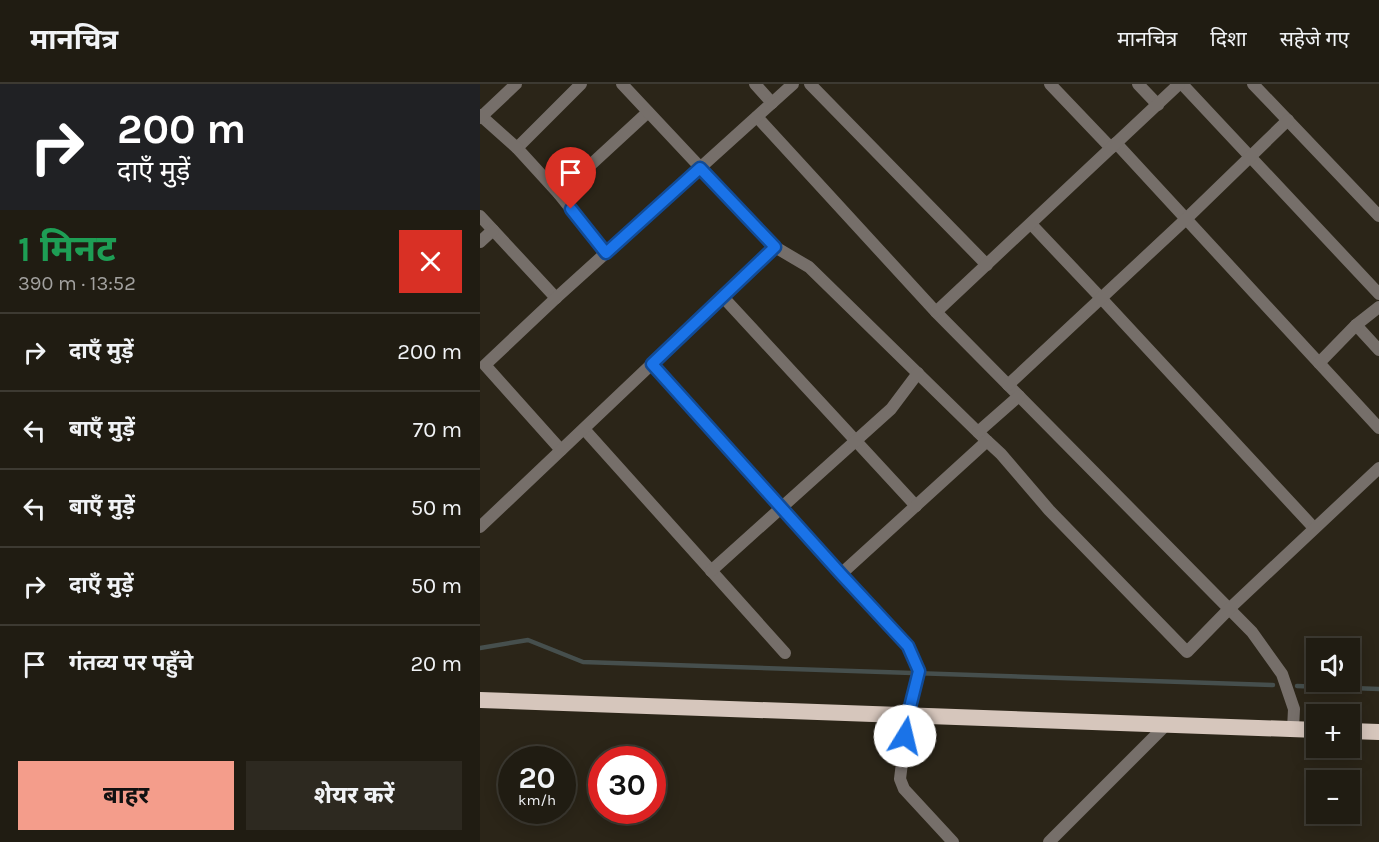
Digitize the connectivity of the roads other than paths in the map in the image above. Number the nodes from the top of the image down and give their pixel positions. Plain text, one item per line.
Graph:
1 (516, 84) edge
2 (581, 84) edge
3 (622, 84) edge
4 (755, 84) edge
5 (793, 84) edge
6 (810, 84) edge
7 (1050, 84) edge
8 (1138, 84) edge
9 (1181, 84) edge
10 (1253, 84) edge
11 (772, 103) junction
12 (1158, 105) junction
13 (648, 112) junction
14 (481, 117) edge
15 (757, 117) junction
16 (1288, 120) junction
17 (1114, 145) junction
18 (517, 148) junction
19 (1251, 157) junction
20 (700, 168) junction
21 (559, 194) junction
22 (480, 216) edge
23 (1379, 216) edge
24 (1186, 219) junction
25 (1030, 224) junction
26 (493, 230) junction
27 (480, 242) edge
28 (775, 247) junction
29 (606, 253) junction
30 (987, 265) junction
31 (1379, 294) edge
32 (723, 297) junction
33 (556, 298) junction
34 (1101, 298) junction
35 (1379, 307) edge
36 (936, 312) junction
37 (1356, 325) junction
38 (1379, 350) edge
39 (1319, 363) junction
40 (652, 364) junction
41 (482, 367) edge
42 (918, 374) junction
43 (1008, 385) junction
44 (1019, 396) junction
45 (1379, 428) edge
46 (584, 429) junction
47 (978, 432) junction
48 (856, 441) junction
49 (987, 441) junction
50 (561, 450) junction
51 (1379, 468) edge
52 (916, 506) junction
53 (782, 508) junction
54 (480, 527) edge
55 (1314, 528) junction
56 (711, 571) junction
57 (841, 574) junction
58 (1229, 609) junction
59 (785, 653) dead end
60 (480, 700) edge
61 (908, 715) junction
62 (1167, 724) junction
63 (1293, 729) junction
64 (1306, 730) edge
65 (1360, 731) edge
66 (1379, 732) edge
67 (953, 842) edge
68 (1049, 842) edge

1 - 14 street
2 - 18 street
3 - 13 street
4 - 11 street
5 - 11 street
6 - 30 street
7 - 17 street
8 - 12 street
9 - 12 street
9 - 19 street
10 - 16 street
11 - 15 street
12 - 17 street
13 - 20 street
13 - 21 street
14 - 18 street
15 - 20 street
15 - 36 street
16 - 19 street
16 - 23 street
17 - 24 street
17 - 25 street
18 - 21 street
19 - 24 street
19 - 31 street
20 - 28 street
20 - 29 street
21 - 29 street
22 - 26 street
24 - 34 street
24 - 39 street
25 - 30 street
25 - 34 street
26 - 27 street
26 - 33 street
28 - 32 street
28 - 42 street
29 - 33 street
30 - 36 street
32 - 40 street
32 - 48 street
33 - 41 street
34 - 43 street
34 - 55 street
35 - 37 street
36 - 43 street
37 - 38 street
37 - 39 street
39 - 45 street
40 - 46 street
40 - 53 street
41 - 50 street
42 - 47 street
42 - 48 street
43 - 44 street
44 - 47 street
44 - 58 street
46 - 50 street
46 - 56 street
47 - 49 street
48 - 52 street
48 - 53 street
49 - 52 street
49 - 58 street
50 - 54 street
51 - 55 street
52 - 57 street
53 - 56 street
53 - 57 street
55 - 58 street
56 - 59 street
57 - 61 street
58 - 63 street
60 - 61 highway
61 - 62 highway
61 - 67 street
62 - 63 highway
62 - 68 street
63 - 64 highway
65 - 66 highway

